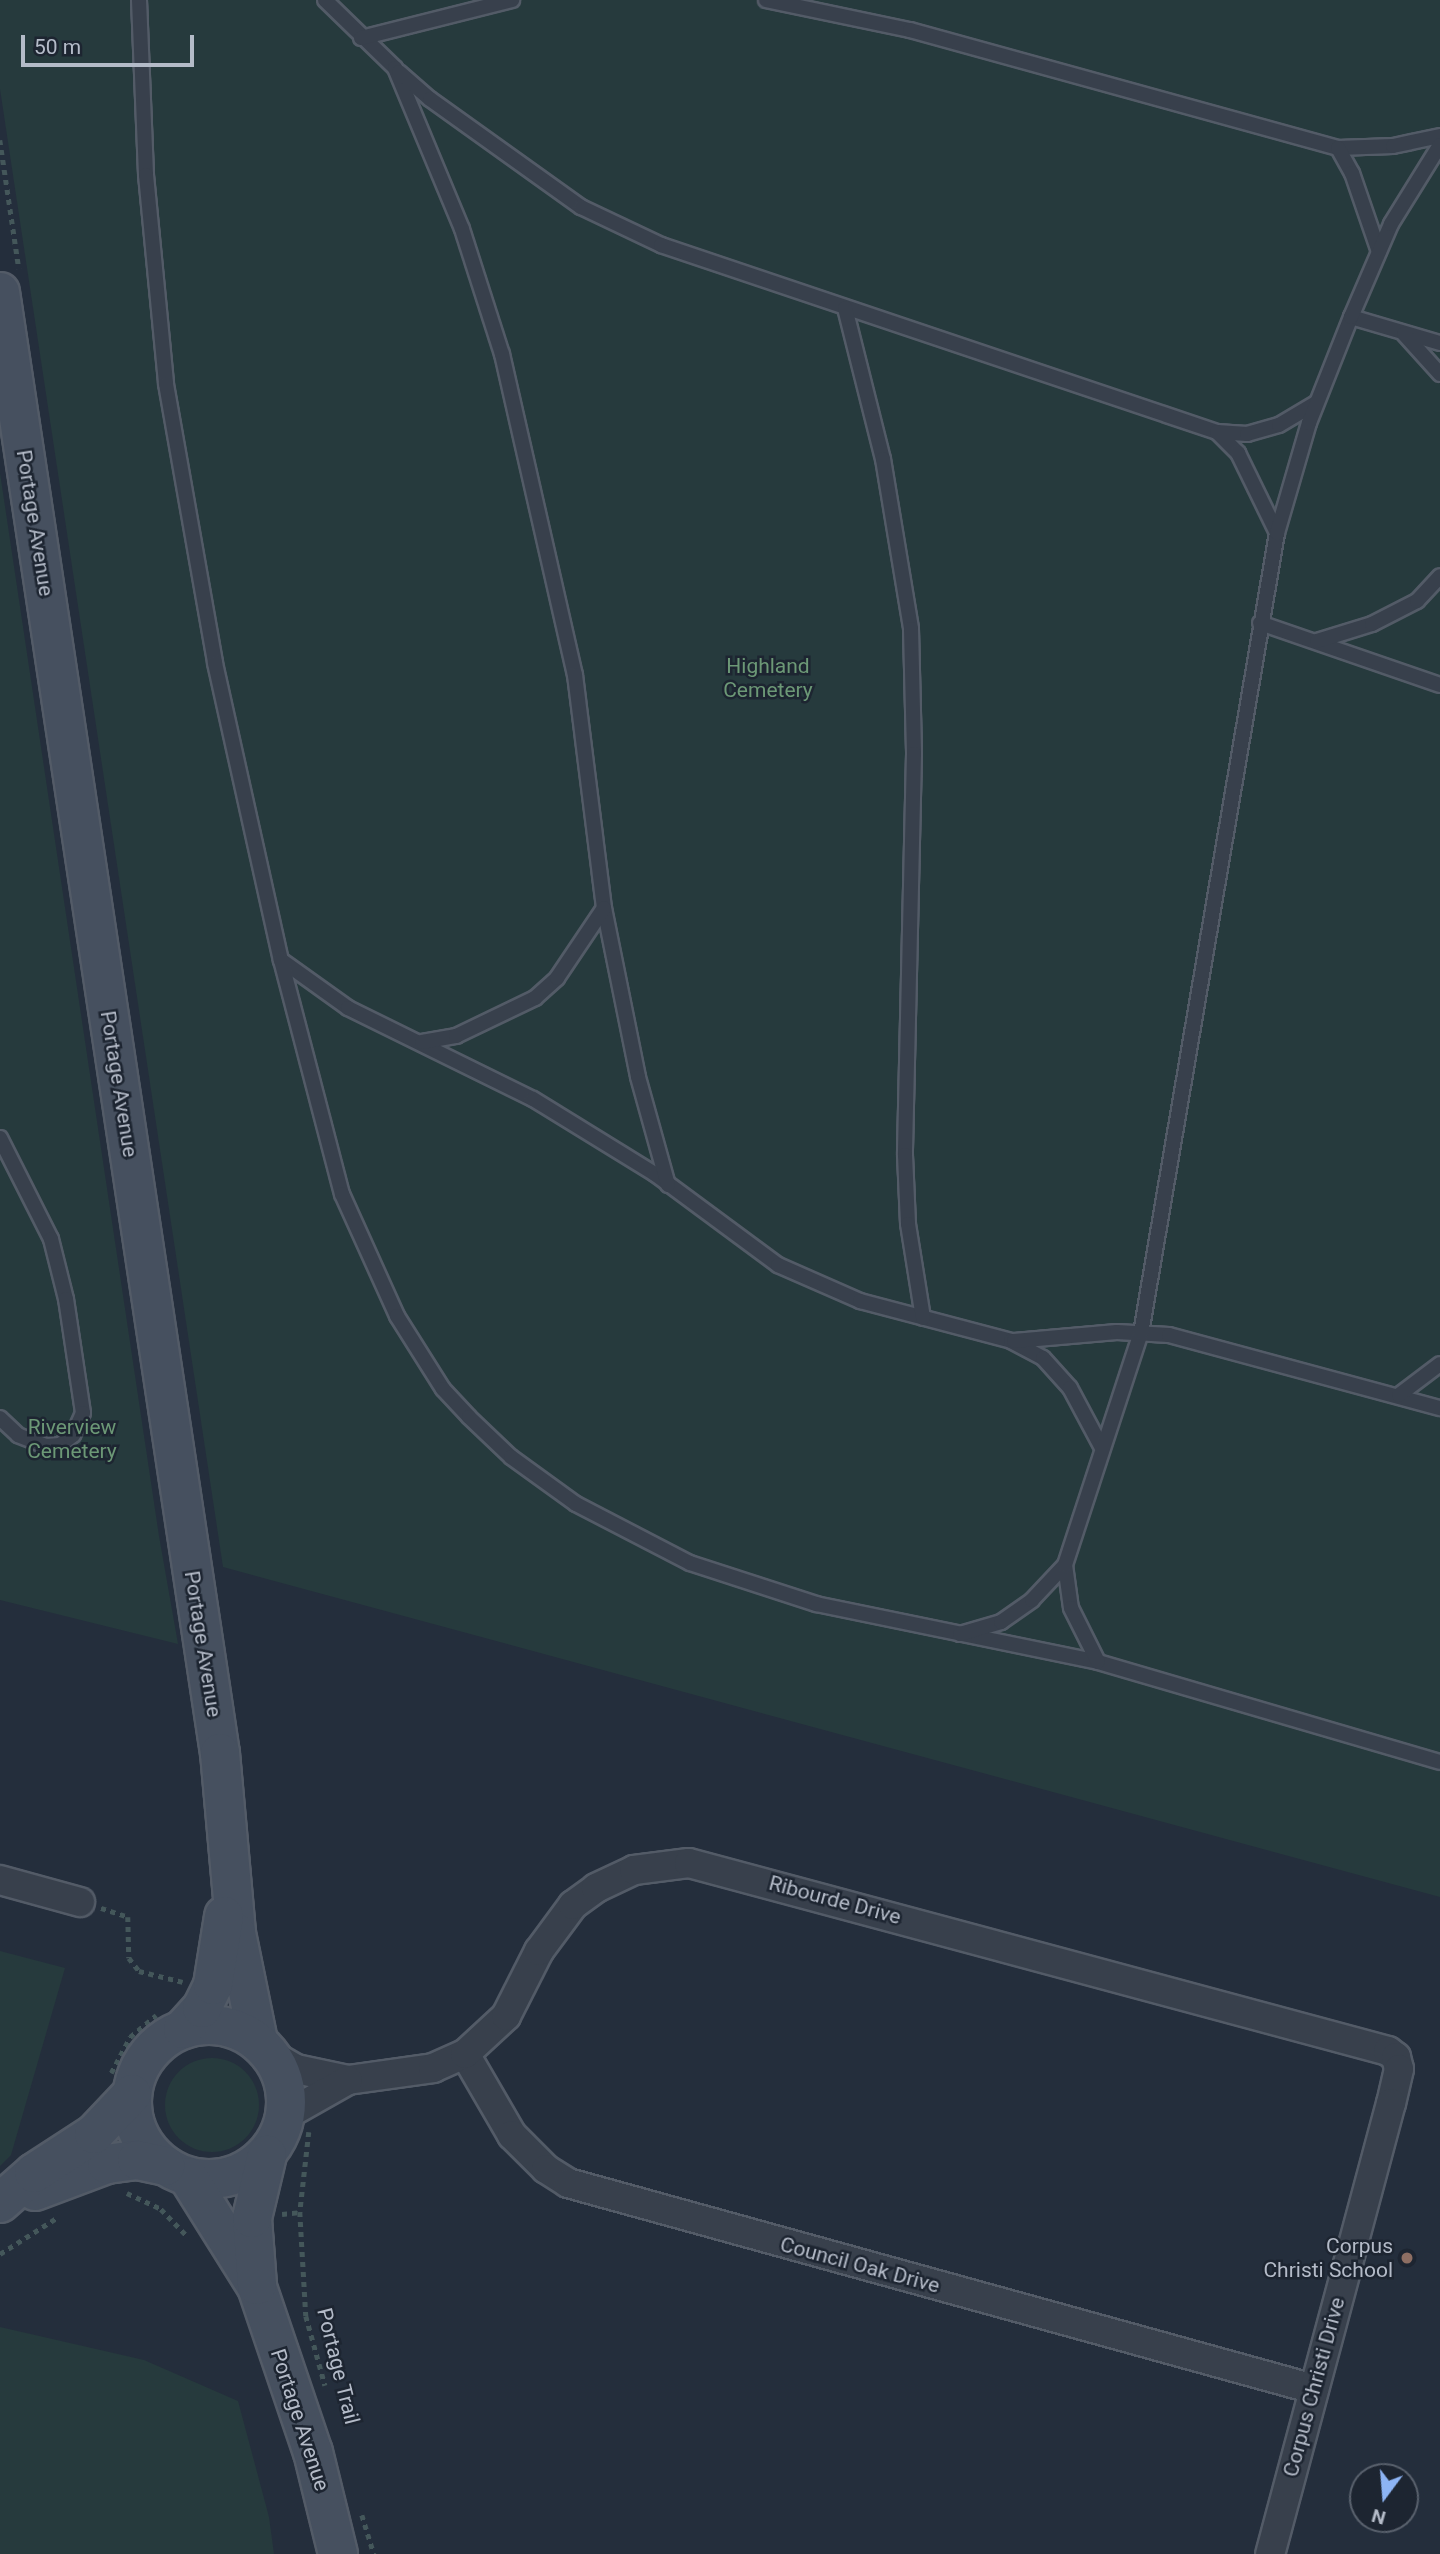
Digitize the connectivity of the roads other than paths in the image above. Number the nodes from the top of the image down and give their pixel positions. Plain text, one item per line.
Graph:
1 (139, 0) edge
2 (325, 0) edge
3 (512, 0) edge
4 (766, 0) edge
5 (361, 38) junction
6 (395, 68) junction
7 (1440, 136) edge
8 (1440, 145) edge
9 (1338, 148) junction
10 (1379, 251) junction
11 (0, 292) edge
12 (845, 308) junction
13 (1351, 317) junction
14 (1404, 333) junction
15 (1440, 343) edge
16 (1440, 374) edge
17 (1317, 402) junction
18 (1217, 432) junction
19 (1277, 533) junction
20 (1440, 576) edge
21 (1260, 623) junction
22 (1317, 641) junction
23 (1440, 685) edge
24 (604, 908) junction
25 (281, 961) junction
26 (422, 1042) junction
27 (0, 1138) edge
28 (668, 1185) junction
29 (923, 1318) junction
30 (1141, 1333) junction
31 (1011, 1341) junction
32 (1440, 1364) edge
33 (1399, 1395) junction
34 (1440, 1408) edge
35 (0, 1418) edge
36 (1101, 1446) junction
37 (1065, 1564) junction
38 (960, 1634) junction
39 (1098, 1662) junction
40 (1440, 1762) edge
41 (229, 1876) junction
42 (0, 1880) edge
43 (80, 1902) road end
44 (175, 2018) junction
45 (265, 2048) junction
46 (465, 2054) junction
47 (1396, 2057) joint
48 (348, 2080) junction
49 (120, 2087) junction
50 (298, 2120) junction
51 (267, 2155) junction
52 (176, 2171) junction
53 (257, 2287) junction
54 (1314, 2389) junction
55 (338, 2554) edge
56 (1270, 2554) edge

1 - 25 lane
2 - 5 lane
3 - 5 lane
4 - 9 lane
5 - 6 lane
6 - 12 lane
6 - 24 lane
7 - 9 lane
8 - 10 lane
9 - 10 lane
10 - 13 lane
11 - 41 main road, Portage Avenue
12 - 18 lane
12 - 29 lane
13 - 14 lane
13 - 17 lane
14 - 15 lane
14 - 16 lane
17 - 18 lane
17 - 19 lane
18 - 19 lane
19 - 21 lane
20 - 22 lane
21 - 22 lane
21 - 30 lane
22 - 23 lane
24 - 26 lane
24 - 28 lane
25 - 26 lane
25 - 38 lane
26 - 28 lane
27 - 35 lane
28 - 29 lane
29 - 31 lane
30 - 31 lane
30 - 33 lane
30 - 36 lane
31 - 36 lane
32 - 33 lane
33 - 34 lane
36 - 37 lane
37 - 38 lane
37 - 39 lane
38 - 39 lane
39 - 40 lane
41 - 44 main road, Portage Avenue
41 - 45 main road, Portage Avenue
42 - 43 street
44 - 45 main road
44 - 49 main road
45 - 48 street, Ribourde Drive
45 - 50 main road
46 - 47 street, Ribourde Drive
46 - 48 street, Ribourde Drive
46 - 54 street, Council Oak Drive
47 - 54 street, Corpus Christi Drive
48 - 50 street, Ribourde Drive
49 - 52 main road
49 - 52 main road
50 - 51 main road
51 - 52 main road
51 - 53 main road, Portage Avenue
52 - 53 main road, Portage Avenue
53 - 55 main road, Portage Avenue
54 - 56 street, Corpus Christi Drive

